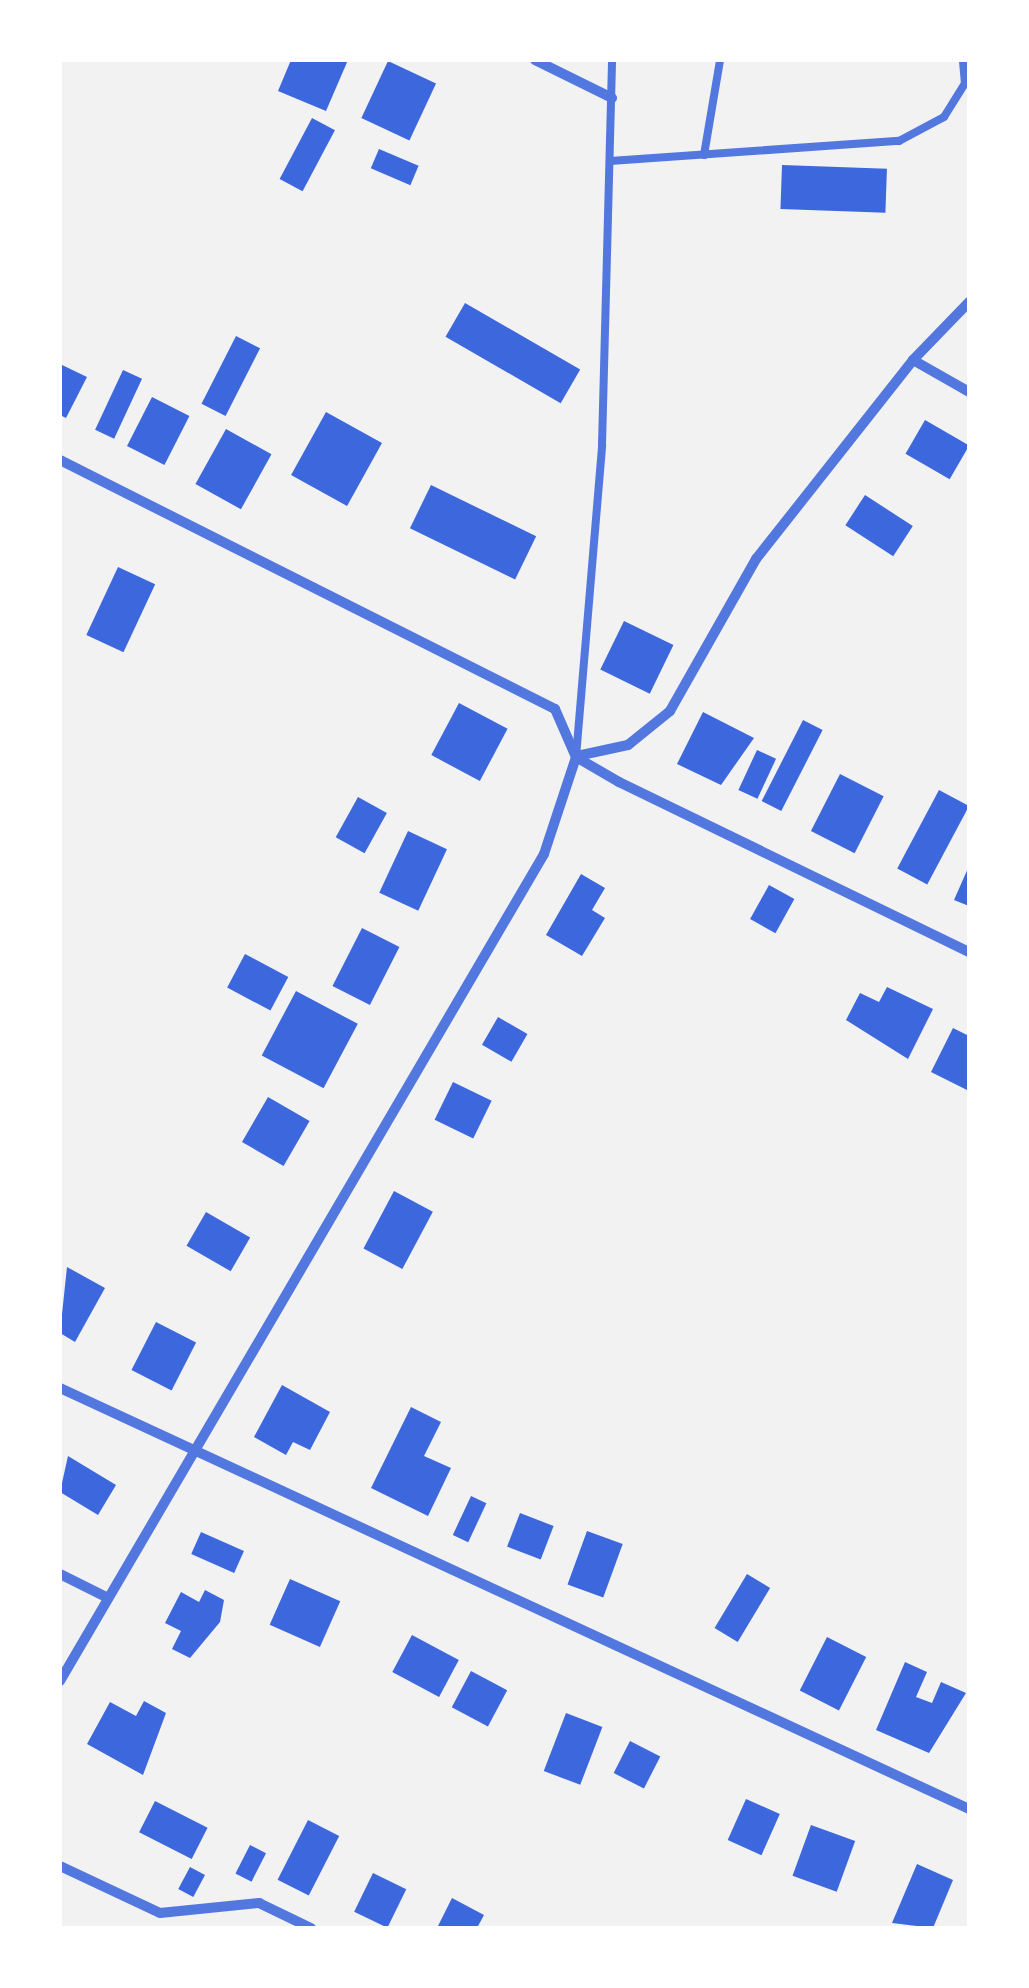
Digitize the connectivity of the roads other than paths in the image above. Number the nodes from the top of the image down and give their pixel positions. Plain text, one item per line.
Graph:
1 (535, 60) edge
2 (612, 60) edge
3 (720, 60) edge
4 (963, 60) edge
5 (612, 98) junction
6 (704, 155) junction
7 (610, 161) junction
8 (969, 302) edge
9 (912, 360) junction
10 (969, 392) edge
11 (60, 460) edge
12 (576, 757) junction
13 (969, 952) edge
14 (60, 1388) edge
15 (194, 1457) junction
16 (60, 1574) edge
17 (106, 1597) junction
18 (60, 1681) edge
19 (969, 1809) edge
20 (60, 1866) edge
21 (311, 1928) edge

1 - 5 street
2 - 5 lane
3 - 6 lane
4 - 6 lane
5 - 7 lane
6 - 7 lane
7 - 12 lane
8 - 9 street
9 - 10 street
9 - 12 street
11 - 12 street
12 - 13 street
12 - 15 street
14 - 15 street
15 - 17 street
15 - 19 street
16 - 17 street
17 - 18 street
20 - 21 street

